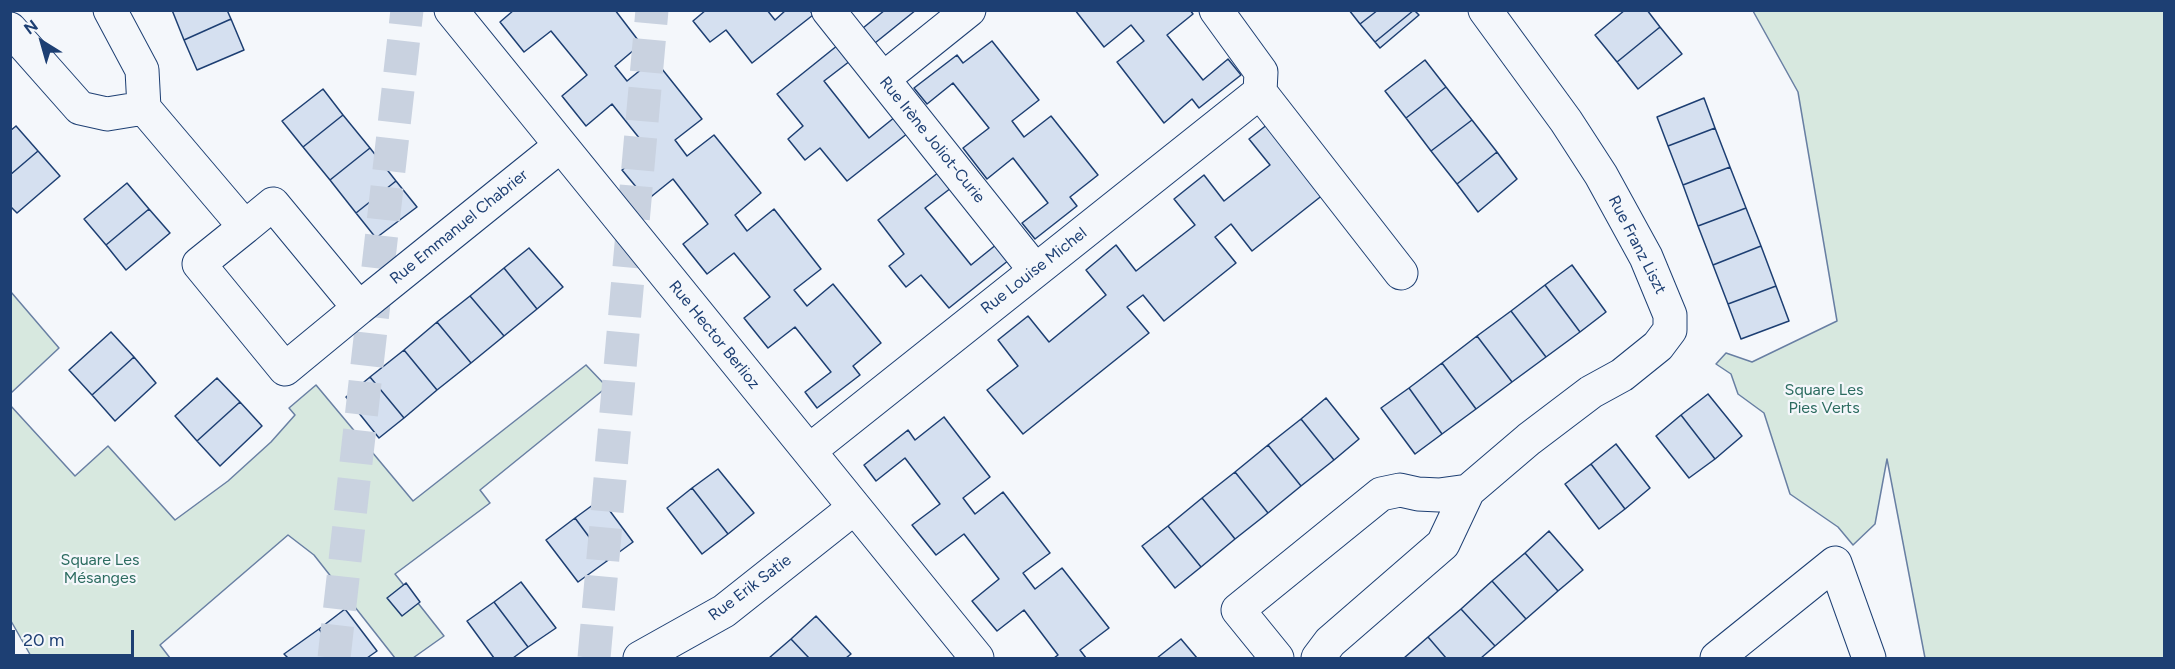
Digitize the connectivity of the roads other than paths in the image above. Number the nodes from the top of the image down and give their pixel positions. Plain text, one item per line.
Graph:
1 (110, 10) edge
2 (451, 10) edge
3 (828, 10) edge
4 (969, 10) edge
5 (1216, 10) edge
6 (1485, 10) edge
7 (10, 29) edge
8 (883, 79) junction
9 (1260, 92) junction
10 (144, 108) junction
11 (560, 146) junction
12 (245, 227) junction
13 (1035, 270) junction
14 (1401, 273) dead end
15 (359, 308) junction
16 (809, 451) junction
17 (1468, 491) junction
18 (854, 508) junction
19 (640, 658) edge
20 (977, 658) edge
21 (1277, 658) edge
22 (1318, 658) edge
23 (1717, 658) edge
24 (1869, 658) edge

1 - 10 street
2 - 11 street, Rue Hector Berlioz
3 - 8 street, Rue Irène Joliot-Curie
4 - 8 street
5 - 9 street
6 - 17 street, Rue Franz Liszt
7 - 10 street
8 - 13 street, Rue Irène Joliot-Curie
9 - 13 street, Rue Louise Michel
9 - 14 street
10 - 12 street
11 - 15 street, Rue Emmanuel Chabrier
11 - 16 street, Rue Hector Berlioz
12 - 15 street, Rue Emmanuel Chabrier
12 - 15 street, Rue Emmanuel Chabrier
13 - 16 street, Rue Louise Michel
16 - 18 street, Rue Hector Berlioz
17 - 21 street
17 - 22 street, Rue Franz Liszt
18 - 19 street, Rue Erik Satie
18 - 20 street, Rue Hector Berlioz
23 - 24 street

